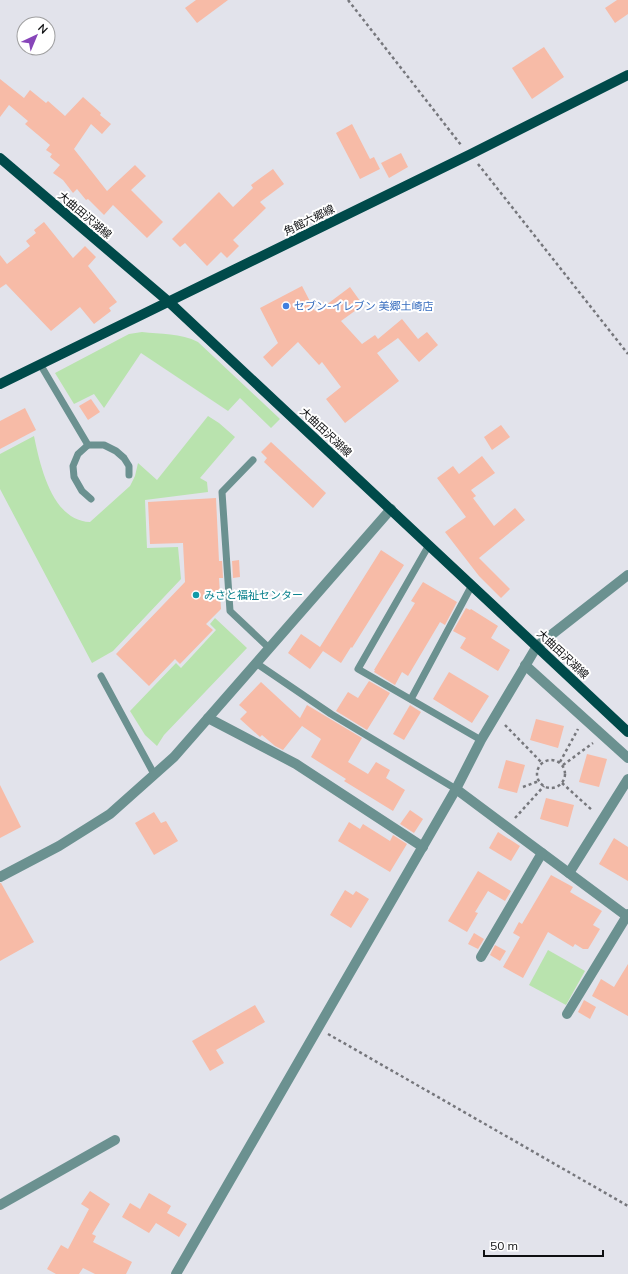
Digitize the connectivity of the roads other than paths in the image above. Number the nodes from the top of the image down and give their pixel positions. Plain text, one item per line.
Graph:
1 (628, 75) edge
2 (0, 158) edge
3 (169, 302) junction
4 (40, 364) junction
5 (0, 384) edge
6 (88, 445) junction
7 (253, 460) dead end
8 (129, 475) dead end
9 (91, 499) dead end
10 (391, 509) junction
11 (429, 545) junction
12 (628, 575) edge
13 (472, 585) junction
14 (537, 646) junction
15 (269, 648) junction
16 (256, 663) junction
17 (525, 665) junction
18 (101, 676) dead end
19 (411, 699) junction
20 (208, 718) junction
21 (628, 732) edge
22 (481, 740) junction
23 (628, 758) edge
24 (154, 774) junction
25 (628, 779) edge
26 (456, 789) junction
27 (423, 847) junction
28 (542, 853) junction
29 (568, 873) junction
30 (0, 877) edge
31 (627, 916) edge
32 (481, 957) dead end
33 (567, 1014) dead end
34 (115, 1140) dead end
35 (0, 1205) edge
36 (176, 1274) edge

1 - 3 main road, 角館六郷線
2 - 3 main road, 大曲田沢湖線
3 - 4 main road, 角館六郷線
3 - 10 main road, 大曲田沢湖線
4 - 5 main road, 角館六郷線
4 - 6 lane
6 - 8 lane
6 - 9 lane
7 - 15 lane
10 - 11 main road, 大曲田沢湖線
10 - 15 street
11 - 13 main road, 大曲田沢湖線
11 - 19 lane
12 - 14 street
13 - 14 main road, 大曲田沢湖線
13 - 19 lane
14 - 17 street
14 - 21 main road, 大曲田沢湖線
15 - 16 street
16 - 20 street
16 - 26 lane
17 - 22 street
17 - 23 street
18 - 24 lane
19 - 22 lane
20 - 24 street
20 - 27 street
22 - 26 street
24 - 30 street
25 - 29 street
26 - 27 street
26 - 28 street
27 - 36 street
28 - 29 street
28 - 32 street
29 - 31 street
31 - 33 street
34 - 35 street

